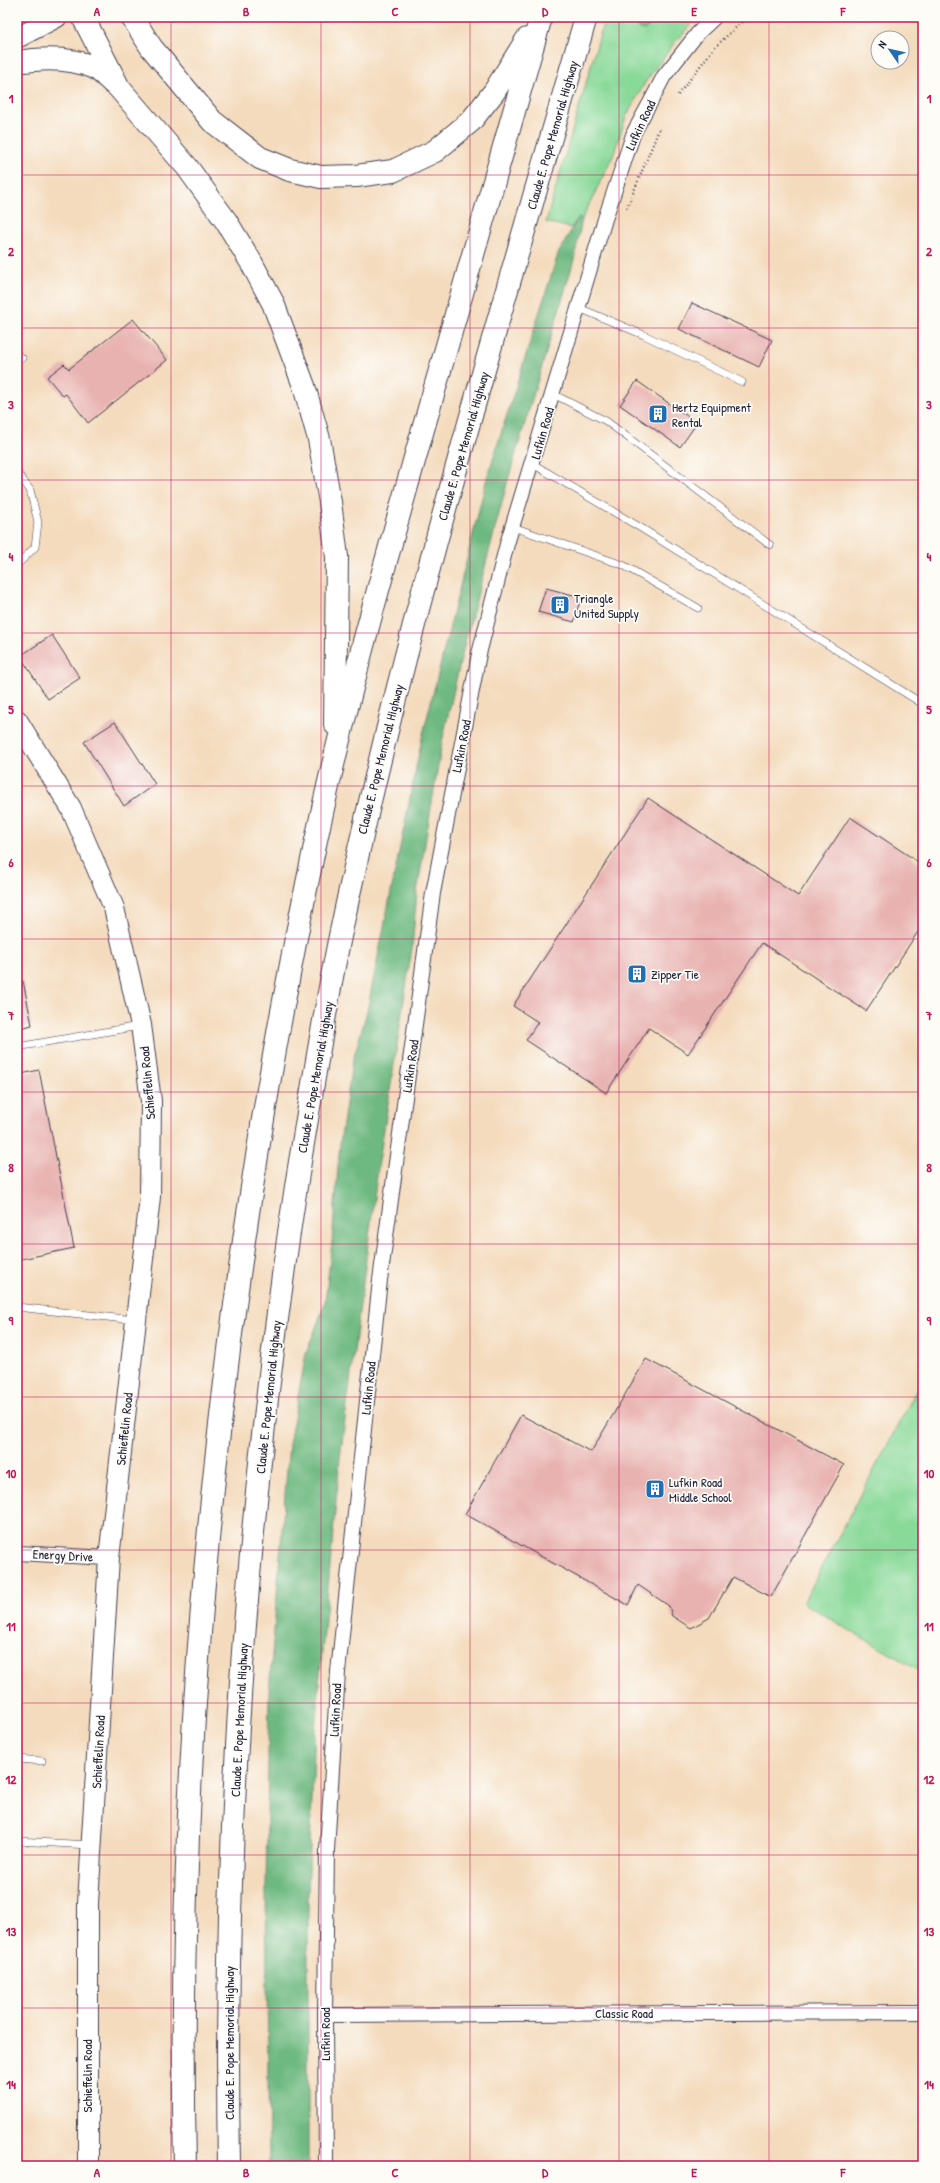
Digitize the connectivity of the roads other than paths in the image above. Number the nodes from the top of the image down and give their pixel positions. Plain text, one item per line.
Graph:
1 (57, 17) edge
2 (83, 17) edge
3 (132, 17) edge
4 (586, 17) edge
5 (714, 17) edge
6 (540, 18) edge
7 (17, 38) edge
8 (17, 62) edge
9 (119, 88) junction
10 (579, 308) junction
11 (742, 382) dead end
12 (553, 394) junction
13 (533, 464) junction
14 (17, 472) edge
15 (513, 527) junction
16 (770, 545) dead end
17 (17, 565) edge
18 (698, 608) dead end
19 (923, 704) edge
20 (17, 720) edge
21 (22, 741) edge
22 (335, 757) junction
23 (141, 1025) junction
24 (17, 1047) edge
25 (17, 1307) edge
26 (136, 1320) junction
27 (17, 1553) edge
28 (109, 1558) junction
29 (17, 1759) edge
30 (42, 1761) dead end
31 (17, 1841) edge
32 (92, 1845) junction
33 (923, 2012) edge
34 (325, 2015) junction
35 (88, 2166) edge
36 (185, 2166) edge
37 (229, 2166) edge
38 (326, 2166) edge

1 - 7 street
2 - 9 highway
3 - 6 highway
4 - 37 highway, Claude E. Pope Memorial Highway
5 - 10 street, Lufkin Road
6 - 22 highway
8 - 9 highway
9 - 22 highway
10 - 11 lane
10 - 12 street, Lufkin Road
12 - 13 street, Lufkin Road
12 - 16 lane
13 - 15 street, Lufkin Road
13 - 19 lane
14 - 17 lane
15 - 18 lane
15 - 34 street, Lufkin Road
20 - 21 street, Schieffelin Road
21 - 23 street, Schieffelin Road
22 - 36 highway
23 - 24 lane
23 - 26 street, Schieffelin Road
25 - 26 lane
26 - 28 street, Schieffelin Road
27 - 28 street, Energy Drive
28 - 32 street, Schieffelin Road
29 - 30 lane
31 - 32 lane
32 - 35 street, Schieffelin Road
33 - 34 street, Classic Road
34 - 38 street, Lufkin Road

